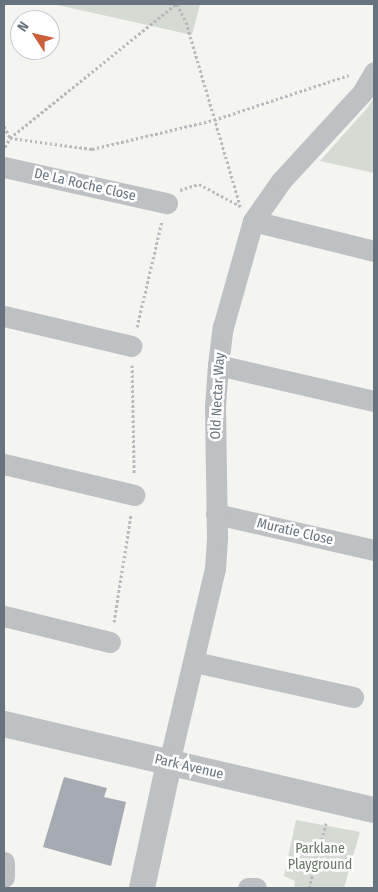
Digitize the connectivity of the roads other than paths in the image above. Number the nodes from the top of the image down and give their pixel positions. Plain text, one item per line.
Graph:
1 (374, 72) edge
2 (4, 166) edge
3 (167, 203) road end
4 (245, 213) junction
5 (374, 251) edge
6 (4, 316) edge
7 (132, 346) road end
8 (218, 365) junction
9 (374, 401) edge
10 (4, 464) edge
11 (134, 495) road end
12 (216, 514) junction
13 (374, 550) edge
14 (4, 616) edge
15 (110, 642) road end
16 (195, 662) junction
17 (353, 697) dead end
18 (4, 724) edge
19 (169, 763) junction
20 (374, 810) edge
21 (4, 862) edge
22 (4, 877) edge
23 (142, 888) edge
24 (248, 888) edge
25 (256, 888) edge

1 - 4 street, Old Nectar Way
2 - 3 street, De La Roche Close
4 - 5 street
4 - 8 street, Old Nectar Way
6 - 7 street
8 - 9 street
8 - 12 street, Old Nectar Way
10 - 11 street
12 - 13 street, Muratie Close
12 - 16 street, Old Nectar Way
14 - 15 street
16 - 17 street
16 - 19 street, Old Nectar Way
18 - 19 street, Park Avenue
19 - 20 street, Park Avenue
19 - 23 street
21 - 22 street
24 - 25 street

